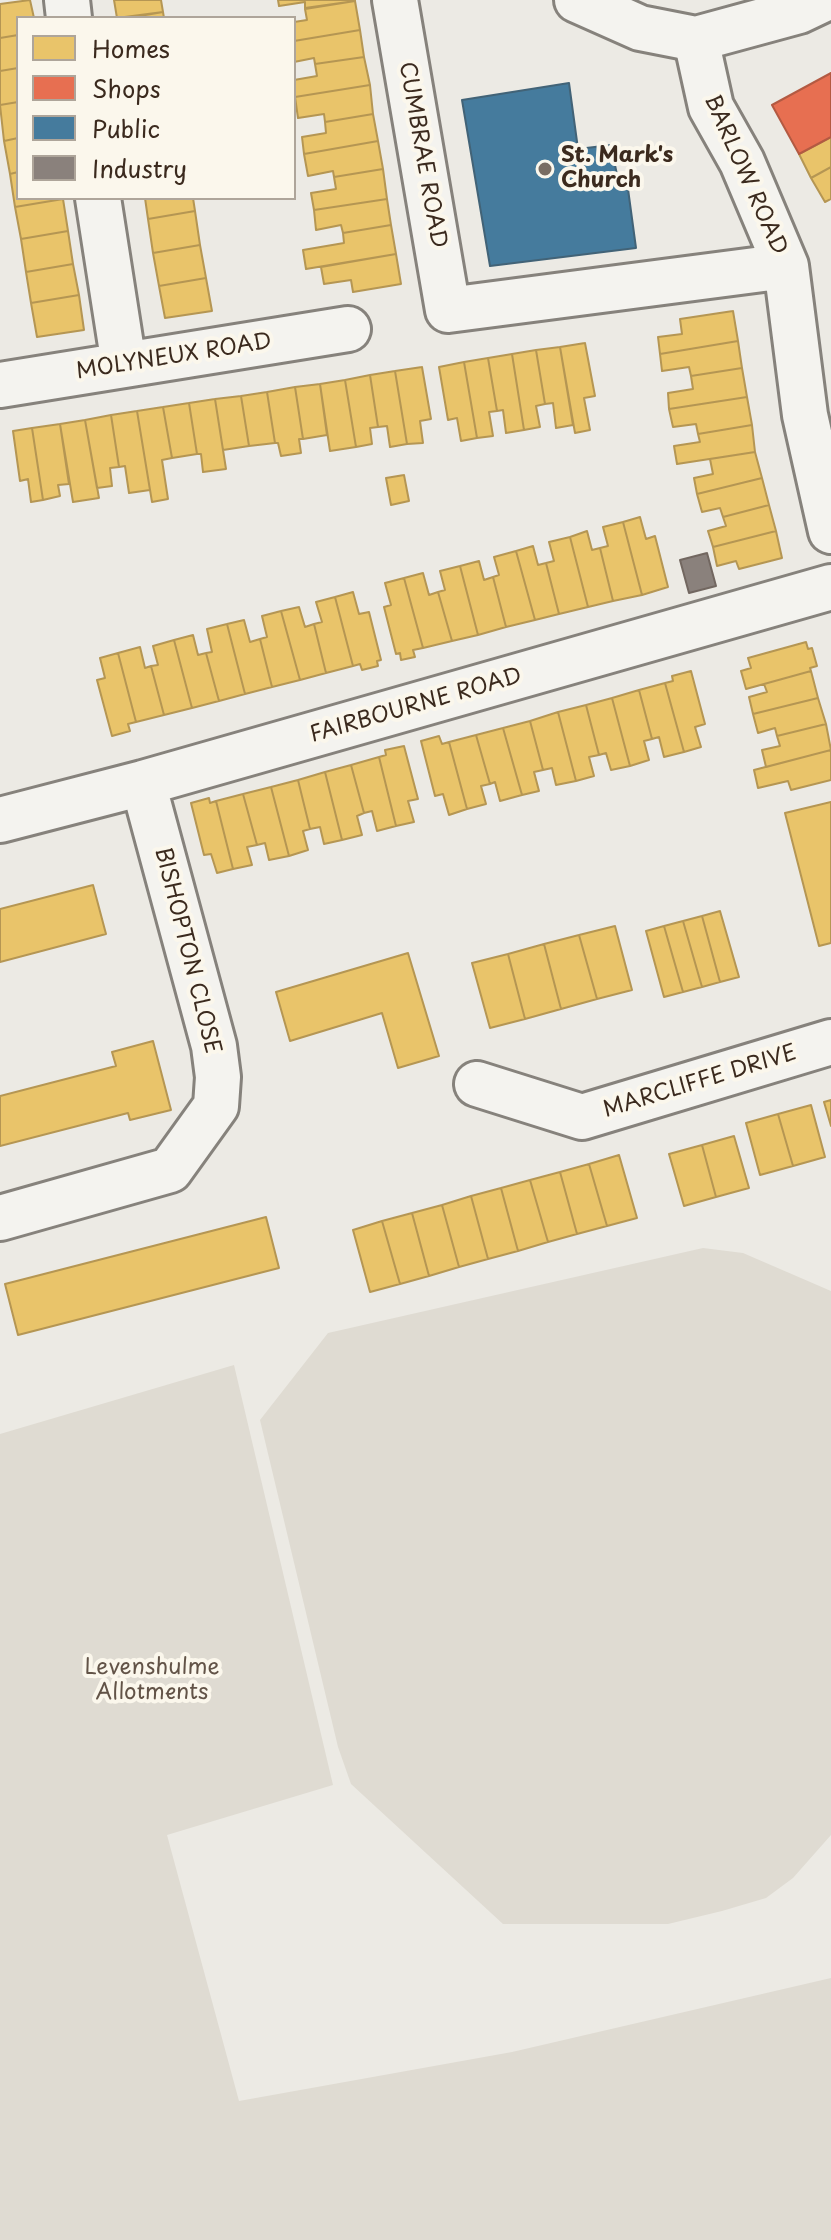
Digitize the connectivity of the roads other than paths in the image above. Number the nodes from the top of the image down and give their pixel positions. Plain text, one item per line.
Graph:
1 (395, 0) edge
2 (577, 0) edge
3 (822, 0) edge
4 (696, 39) junction
5 (98, 200) edge
6 (786, 266) junction
7 (348, 329) dead end
8 (124, 365) junction
9 (0, 385) edge
10 (818, 409) edge
11 (831, 531) edge
12 (831, 587) edge
13 (143, 783) junction
14 (0, 820) edge
15 (831, 1042) edge
16 (477, 1084) dead end
17 (0, 1218) edge

1 - 6 street, CUMBRAE ROAD
2 - 4 street
3 - 4 street
4 - 6 street, BARLOW ROAD
5 - 8 street
6 - 10 street, BARLOW ROAD
7 - 8 street, MOLYNEUX ROAD
8 - 9 street, MOLYNEUX ROAD
10 - 11 street, BARLOW ROAD
12 - 13 street, FAIRBOURNE ROAD
13 - 14 street, FAIRBOURNE ROAD
13 - 17 street, BISHOPTON CLOSE
15 - 16 street, MARCLIFFE DRIVE

